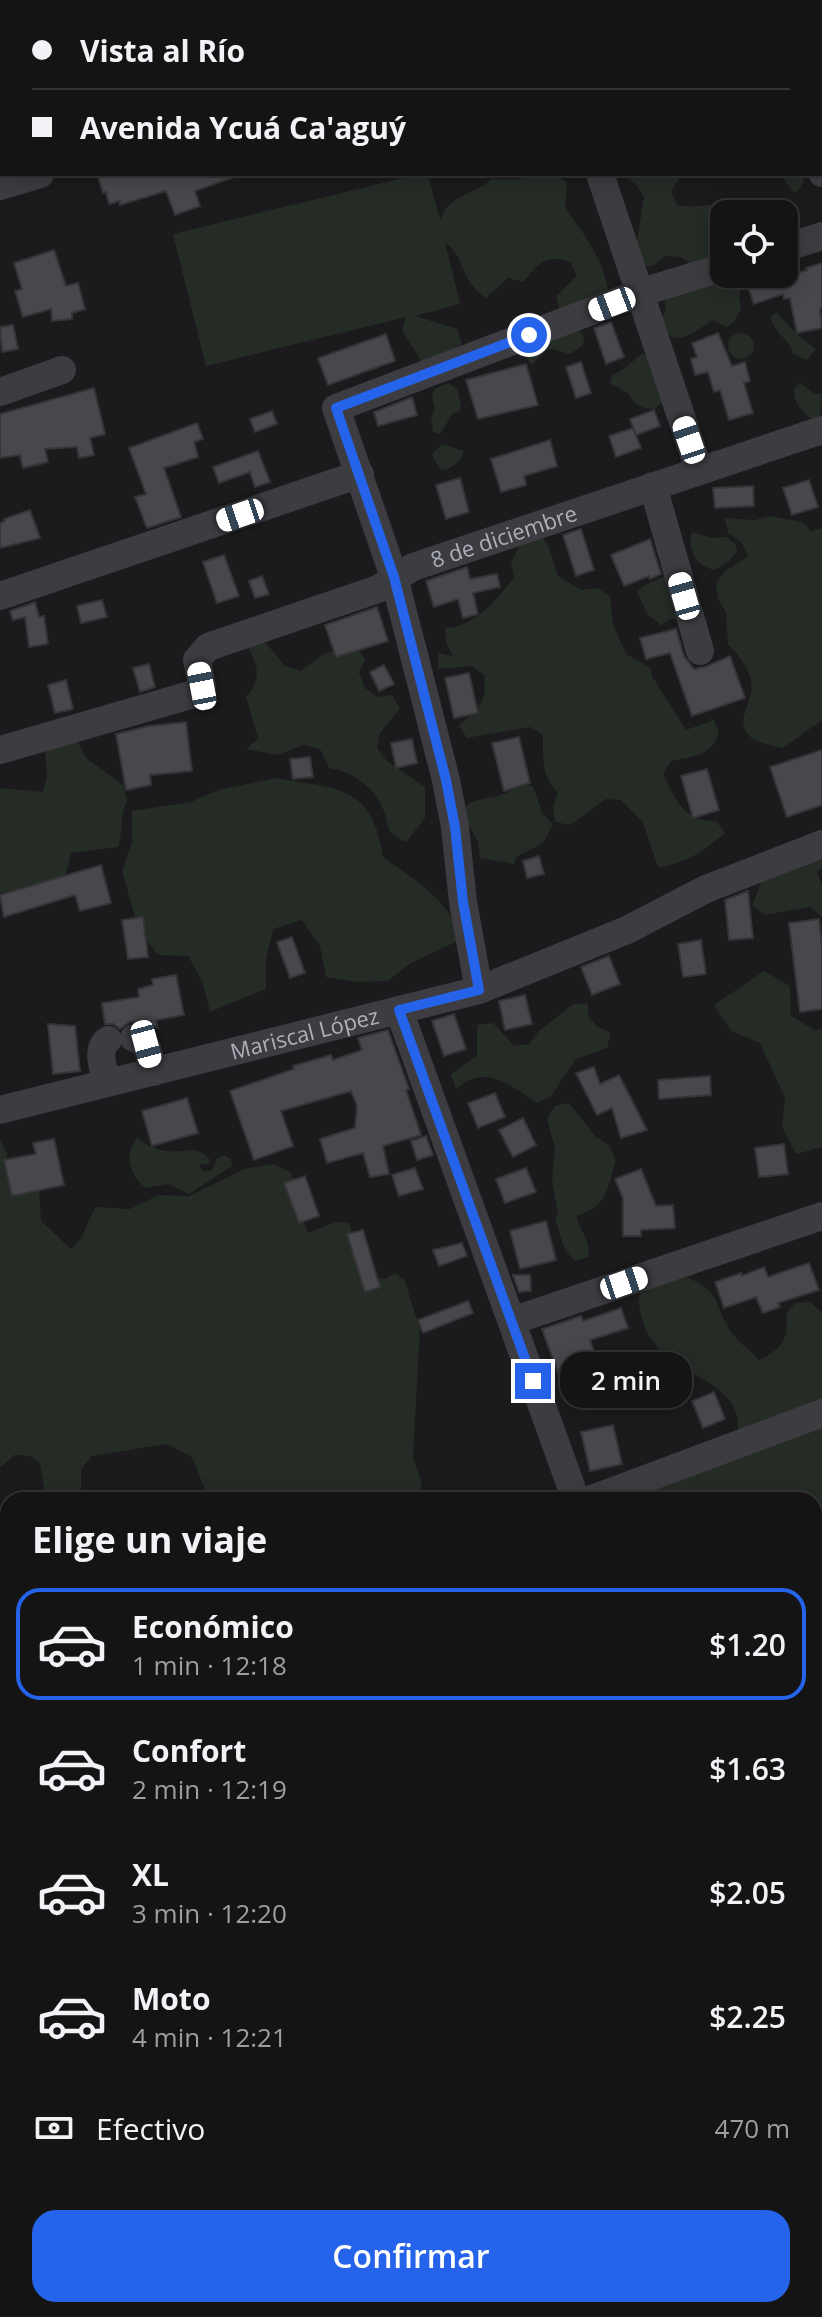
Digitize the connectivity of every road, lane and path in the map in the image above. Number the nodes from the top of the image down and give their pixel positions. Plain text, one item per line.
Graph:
1 (33, 176) edge
2 (601, 176) edge
3 (0, 186) edge
4 (822, 236) edge
5 (798, 244) edge
6 (710, 271) edge
7 (639, 293) junction
8 (62, 370) dead end
9 (0, 392) edge
10 (822, 430) edge
11 (699, 470) junction
12 (360, 474) junction
13 (653, 486) junction
14 (394, 577) junction
15 (0, 596) edge
16 (700, 651) dead end
17 (0, 750) edge
18 (822, 844) edge
19 (479, 990) junction
20 (399, 1010) junction
21 (153, 1072) junction
22 (107, 1083) junction
23 (0, 1110) edge
24 (822, 1216) edge
25 (512, 1321) junction
26 (822, 1413) edge
27 (573, 1492) edge
28 (610, 1492) edge

1 - 3 street
2 - 7 street
4 - 5 street
6 - 7 street
7 - 11 street
7 - 12 street
8 - 9 street
10 - 11 street, 8 de diciembre
11 - 13 street, 8 de diciembre
12 - 14 street
12 - 15 street
13 - 14 street, 8 de diciembre
13 - 16 street
14 - 17 street, 8 de diciembre
14 - 19 street
18 - 19 street, Mariscal López
19 - 20 street, Mariscal López
20 - 21 street, Mariscal López
20 - 25 street
21 - 22 street, Mariscal López
21 - 22 street
22 - 23 street, Mariscal López
24 - 25 street
25 - 27 street
26 - 28 street

